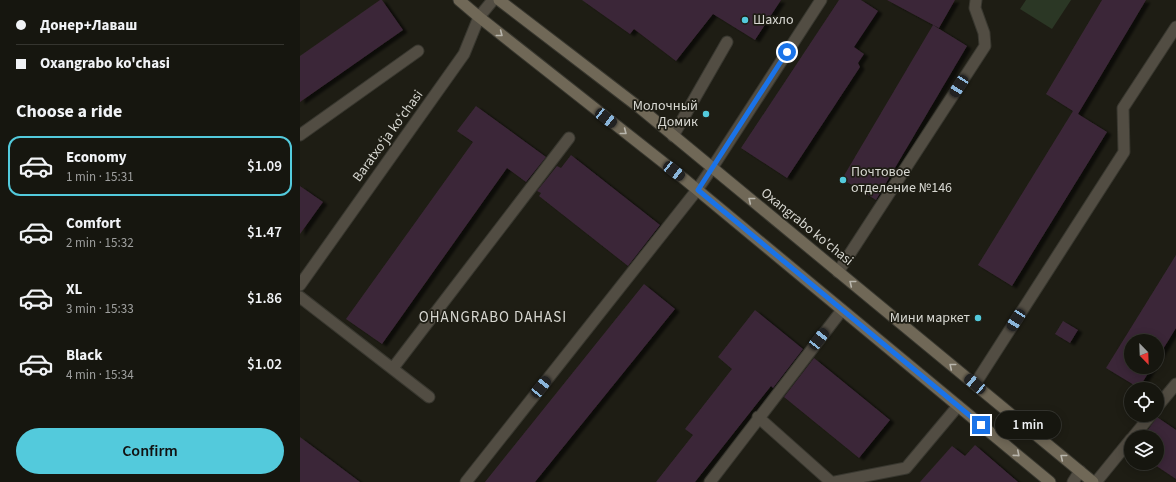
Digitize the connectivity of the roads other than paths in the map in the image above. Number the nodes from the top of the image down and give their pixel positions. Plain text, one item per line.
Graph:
1 (459, 0) edge
2 (493, 0) edge
3 (499, 0) edge
4 (821, 0) edge
5 (976, 0) edge
6 (479, 17) junction
7 (1176, 26) edge
8 (727, 42) dead end
9 (418, 51) dead end
10 (300, 134) edge
11 (673, 136) junction
12 (569, 138) dead end
13 (712, 168) junction
14 (698, 190) junction
15 (838, 272) junction
16 (300, 285) edge
17 (300, 297) edge
18 (842, 310) junction
19 (393, 368) junction
20 (975, 384) junction
21 (1176, 384) edge
22 (429, 397) dead end
23 (1164, 399) edge
24 (958, 406) junction
25 (758, 418) junction
26 (1145, 422) edge
27 (1139, 430) edge
28 (1124, 448) edge
29 (1080, 471) junction
30 (466, 482) edge
31 (710, 482) edge
32 (831, 482) edge
33 (835, 482) edge
34 (1050, 482) edge
35 (1073, 482) edge
36 (1093, 482) edge
37 (1096, 482) edge

1 - 6 main road
2 - 6 street, Baratxoʻja koʻchasi
3 - 11 main road, Oxangrabo ko'chasi
4 - 13 street
5 - 15 street
6 -> 14 main road
6 - 16 street, Baratxoʻja koʻchasi
7 - 20 street
8 - 11 street
9 - 10 street
11 - 13 main road, Oxangrabo ko'chasi
12 - 19 street
13 - 14 street
15 -> 13 main road, Oxangrabo ko'chasi
14 - 18 main road
14 - 30 street
20 -> 15 main road, Oxangrabo ko'chasi
17 - 19 street
18 - 24 main road
18 - 25 street
19 - 22 street
29 -> 20 main road, Oxangrabo ko'chasi
21 - 23 street
24 - 33 street
24 -> 34 main road
25 - 31 street
25 - 32 street
26 - 27 street
28 - 37 street
29 - 35 street
29 - 36 main road, Oxangrabo ko'chasi

